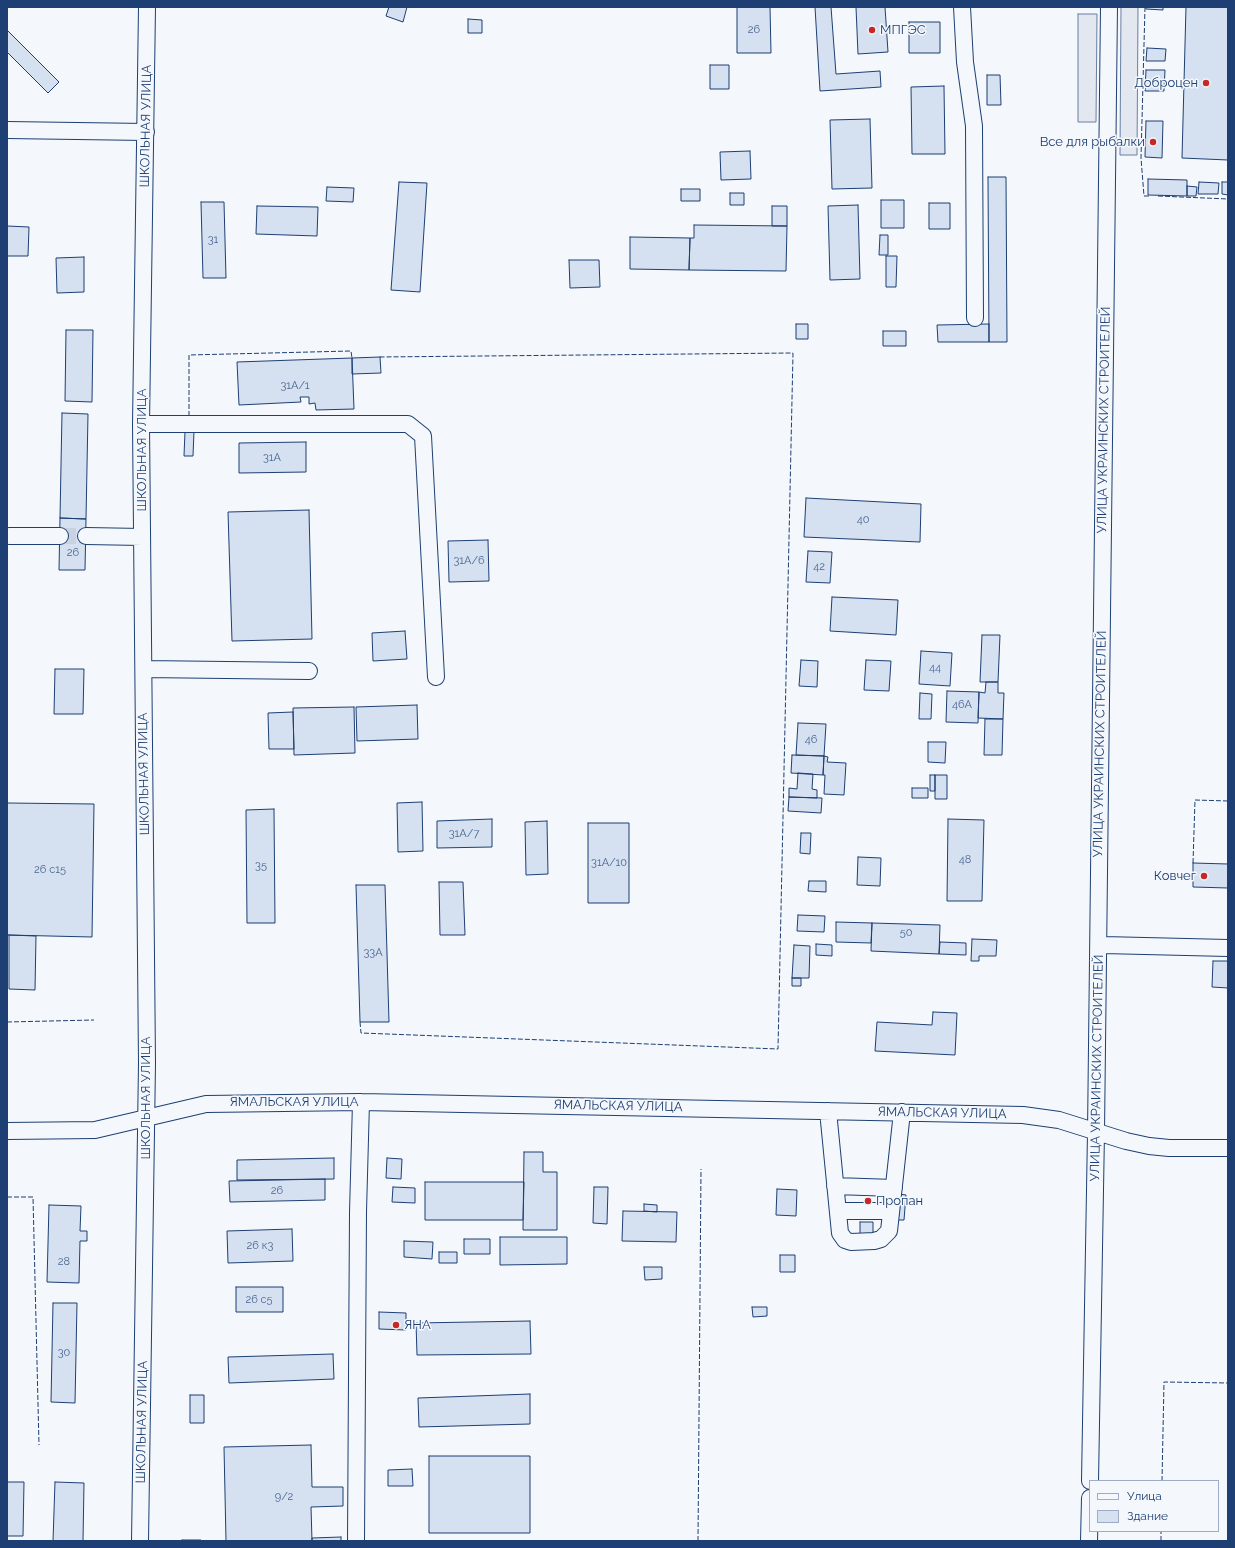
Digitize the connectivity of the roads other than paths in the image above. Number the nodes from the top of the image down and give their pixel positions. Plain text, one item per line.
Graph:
1 (147, 7) edge
2 (962, 7) edge
3 (1109, 7) edge
4 (7, 130) edge
5 (146, 132) junction
6 (975, 318) dead end
7 (141, 424) junction
8 (9, 536) dead end
9 (60, 536) tunnel mouth
10 (86, 536) tunnel mouth
11 (142, 537) junction
12 (144, 669) junction
13 (309, 671) dead end
14 (436, 677) dead end
15 (1103, 945) dead end
16 (1228, 948) edge
17 (361, 1102) junction
18 (828, 1111) junction
19 (902, 1112) junction
20 (146, 1118) junction
21 (7, 1131) edge
22 (1096, 1132) junction
23 (1228, 1148) edge
24 (835, 1186) junction
25 (894, 1188) junction
26 (838, 1211) junction
27 (891, 1211) junction
28 (1090, 1480) edge
29 (140, 1541) edge
30 (356, 1541) edge

1 - 5 street, ШКОЛЬНАЯ УЛИЦА
2 - 6 street
3 - 22 street, УЛИЦА УКРАИНСКИХ СТРОИТЕЛЕЙ
4 - 5 street
5 - 7 street, ШКОЛЬНАЯ УЛИЦА
7 - 11 street, ШКОЛЬНАЯ УЛИЦА
7 - 14 street
8 - 9 street
10 - 11 street
11 - 12 street, ШКОЛЬНАЯ УЛИЦА
12 - 13 street
12 - 20 street, ШКОЛЬНАЯ УЛИЦА
15 - 16 street
17 - 18 street, ЯМАЛЬСКАЯ УЛИЦА
17 - 20 street, ЯМАЛЬСКАЯ УЛИЦА
17 - 30 street
18 - 19 street, ЯМАЛЬСКАЯ УЛИЦА
18 - 24 street
19 - 22 street, ЯМАЛЬСКАЯ УЛИЦА
19 - 25 street
20 - 21 street, ЯМАЛЬСКАЯ УЛИЦА
20 - 29 street, ШКОЛЬНАЯ УЛИЦА
22 - 23 street, ЯМАЛЬСКАЯ УЛИЦА
22 - 28 street, УЛИЦА УКРАИНСКИХ СТРОИТЕЛЕЙ
24 - 25 street
24 - 26 street
25 - 27 street
26 - 27 street
26 - 27 street

